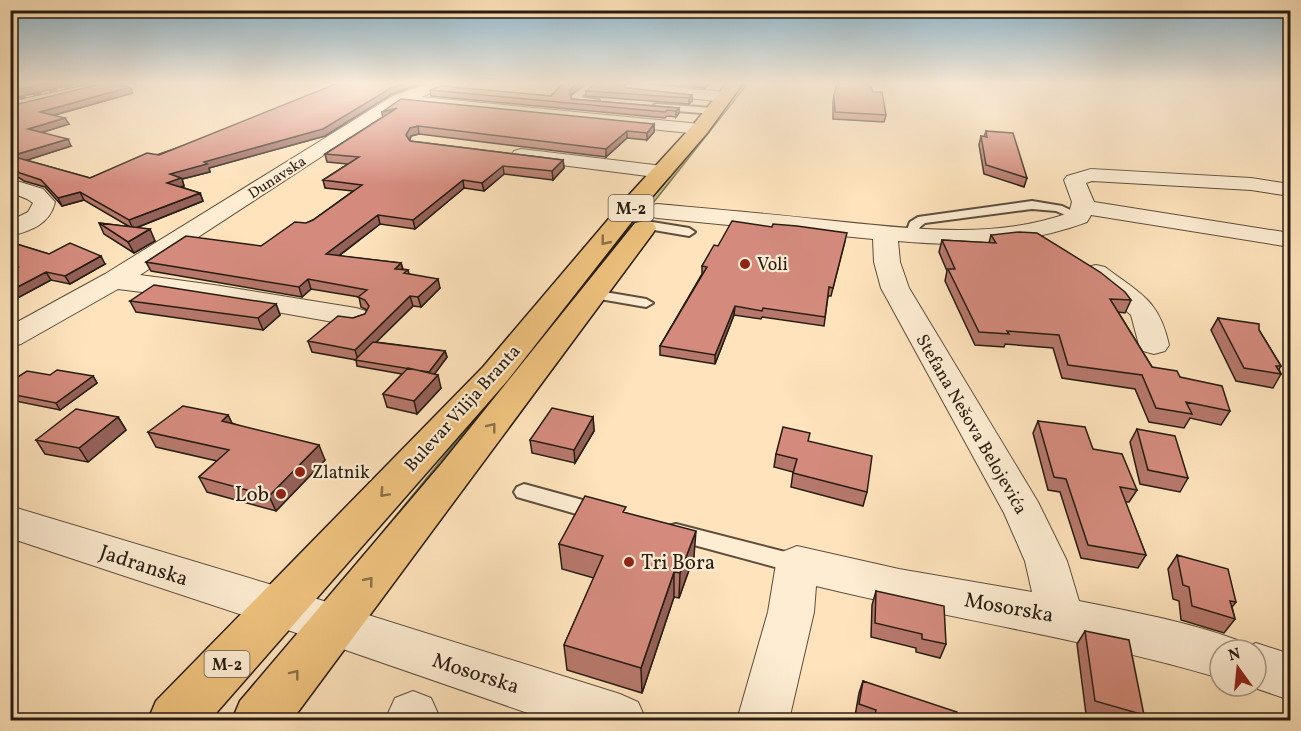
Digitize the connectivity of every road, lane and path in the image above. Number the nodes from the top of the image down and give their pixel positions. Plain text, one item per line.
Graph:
1 (370, 117) edge
2 (710, 117) edge
3 (724, 117) edge
4 (502, 153) edge
5 (10, 184) edge
6 (1290, 190) edge
7 (655, 203) junction
8 (1081, 212) junction
9 (10, 229) edge
10 (689, 232) dead end
11 (1035, 232) junction
12 (898, 234) junction
13 (1290, 240) edge
14 (114, 280) junction
15 (594, 294) junction
16 (646, 303) dead end
17 (356, 317) edge
18 (10, 338) edge
19 (1154, 345) dead end
20 (524, 492) dead end
21 (626, 519) edge
22 (10, 522) edge
23 (660, 528) edge
24 (797, 564) junction
25 (279, 608) junction
26 (1061, 616) junction
27 (332, 626) junction
28 (1208, 653) edge
29 (1268, 670) edge
30 (1290, 677) edge
31 (175, 720) edge
32 (260, 720) edge
33 (620, 720) edge
34 (763, 720) edge

1 - 14 street, Dunavska
2 - 7 main road, Bulevar Vilija Branta / M-2
3 - 7 main road, Bulevar Vilija Branta / M-2
4 - 7 street
5 - 9 street
6 - 8 street
7 - 10 lane
7 - 12 street
7 - 15 main road, Bulevar Vilija Branta / M-2
7 -> 25 main road, Bulevar Vilija Branta / M-2
8 - 11 street
8 - 12 lane
8 - 13 street
11 - 12 street
11 - 19 street
12 - 26 street, Stefana Nešova Belojevića
14 - 17 street
14 - 18 street, Dunavska
15 - 16 lane
27 -> 15 main road, Bulevar Vilija Branta / M-2
20 - 21 lane
22 - 25 street, Jadranska
23 - 24 lane, Mosorska
24 - 26 street, Mosorska
24 - 34 street
25 - 27 street, Jadranska
25 - 31 main road, Bulevar Vilija Branta / M-2
26 - 28 street, Mosorska
32 -> 27 main road, Bulevar Vilija Branta / M-2
27 - 33 street, Mosorska
29 - 30 street

